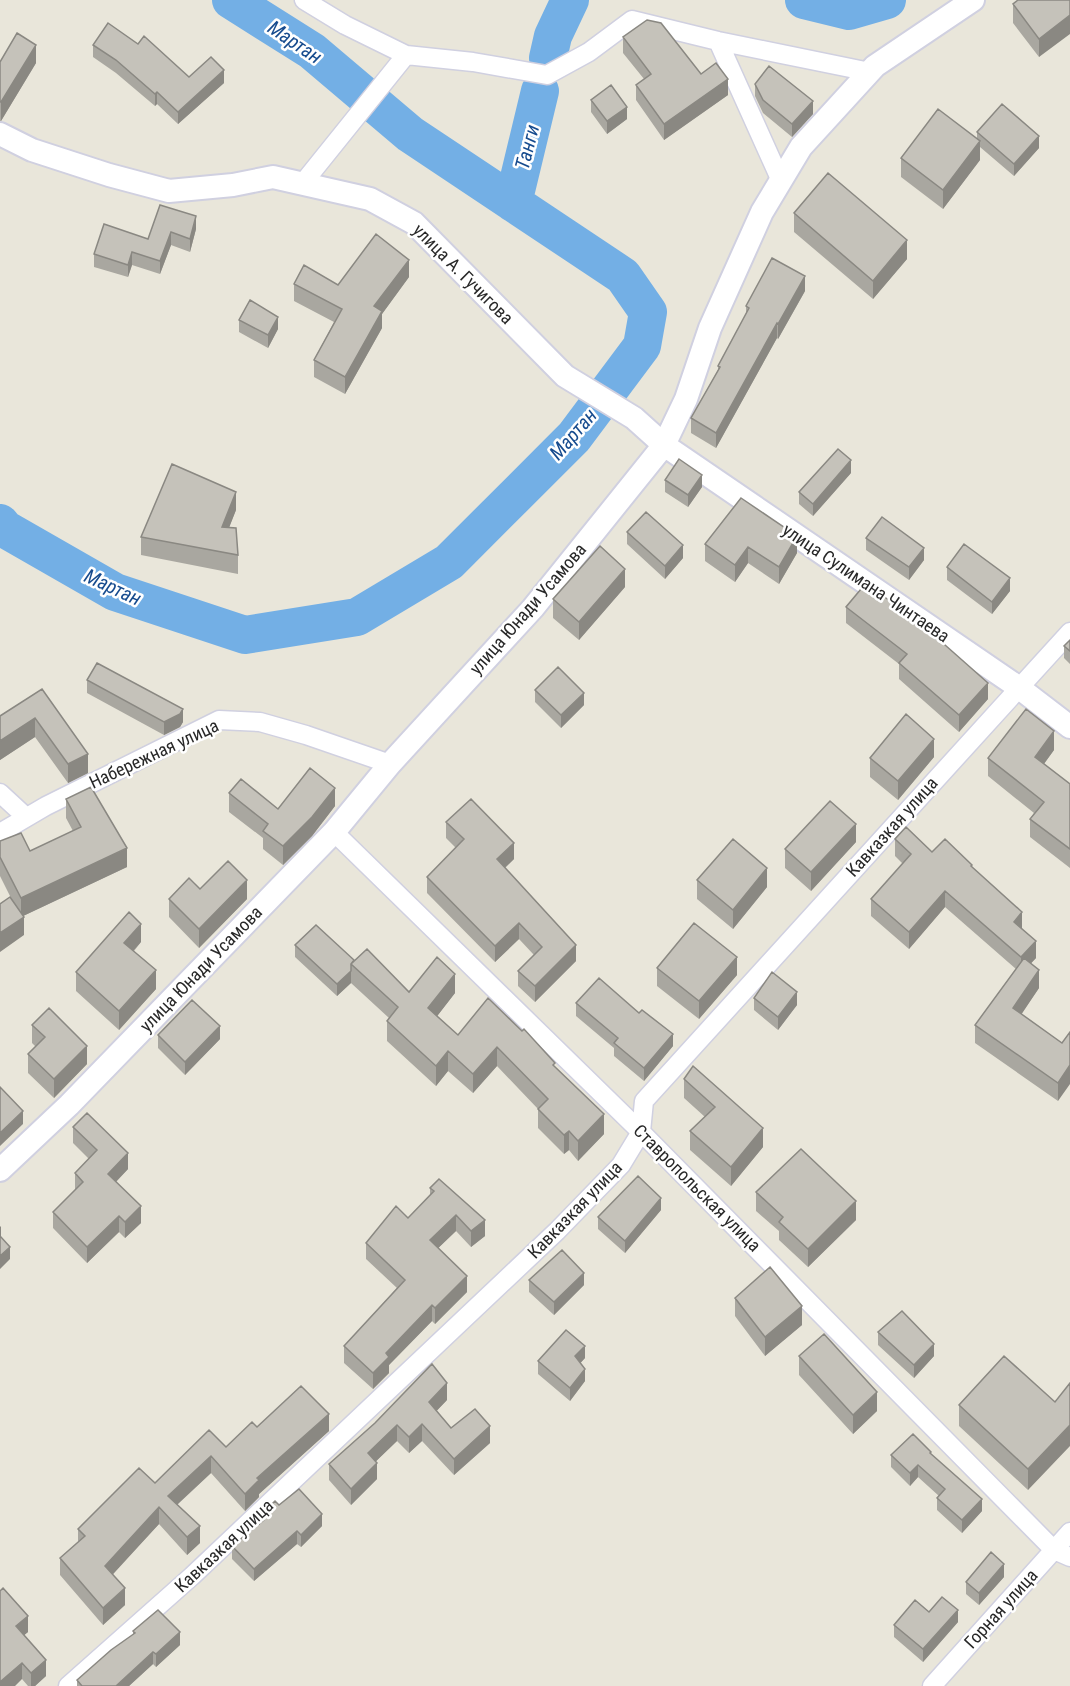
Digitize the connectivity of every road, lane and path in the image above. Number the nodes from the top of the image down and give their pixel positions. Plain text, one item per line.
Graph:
1 (304, 0) edge
2 (973, 0) edge
3 (718, 41) junction
4 (406, 55) junction
5 (870, 72) junction
6 (0, 134) edge
7 (781, 181) junction
8 (303, 183) junction
9 (634, 418) joint
10 (664, 445) junction
11 (1070, 632) edge
12 (1018, 687) junction
13 (1070, 727) edge
14 (390, 764) junction
15 (0, 794) edge
16 (26, 817) junction
17 (334, 832) junction
18 (0, 833) edge
19 (641, 1132) junction
20 (0, 1170) edge
21 (1070, 1532) edge
22 (1062, 1554) edge
23 (68, 1686) edge
24 (932, 1686) edge

1 - 4 street
2 - 5 street, улица Юнади Усамова
3 - 4 street
3 - 5 street
3 - 7 street
4 - 8 street
5 - 7 street, улица Юнади Усамова
6 - 8 street, улица А. Гучигова
7 - 10 street, улица Юнади Усамова
8 - 9 street, улица А. Гучигова
9 - 10 street, улица Сулимана Чинтаева
10 - 12 street, улица Сулимана Чинтаева
10 - 14 street, улица Юнади Усамова
11 - 12 street, Кавказкая улица
12 - 13 street, улица Сулимана Чинтаева
12 - 19 street, Кавказкая улица
14 - 16 street, Набережная улица
14 - 17 street, улица Юнади Усамова
15 - 16 street
16 - 18 street, Набережная улица
17 - 19 street, Ставропольская улица
17 - 20 street, улица Юнади Усамова
19 - 22 street, Ставропольская улица
19 - 23 street, Кавказкая улица
21 - 22 street, Горная улица
22 - 24 street, Горная улица

